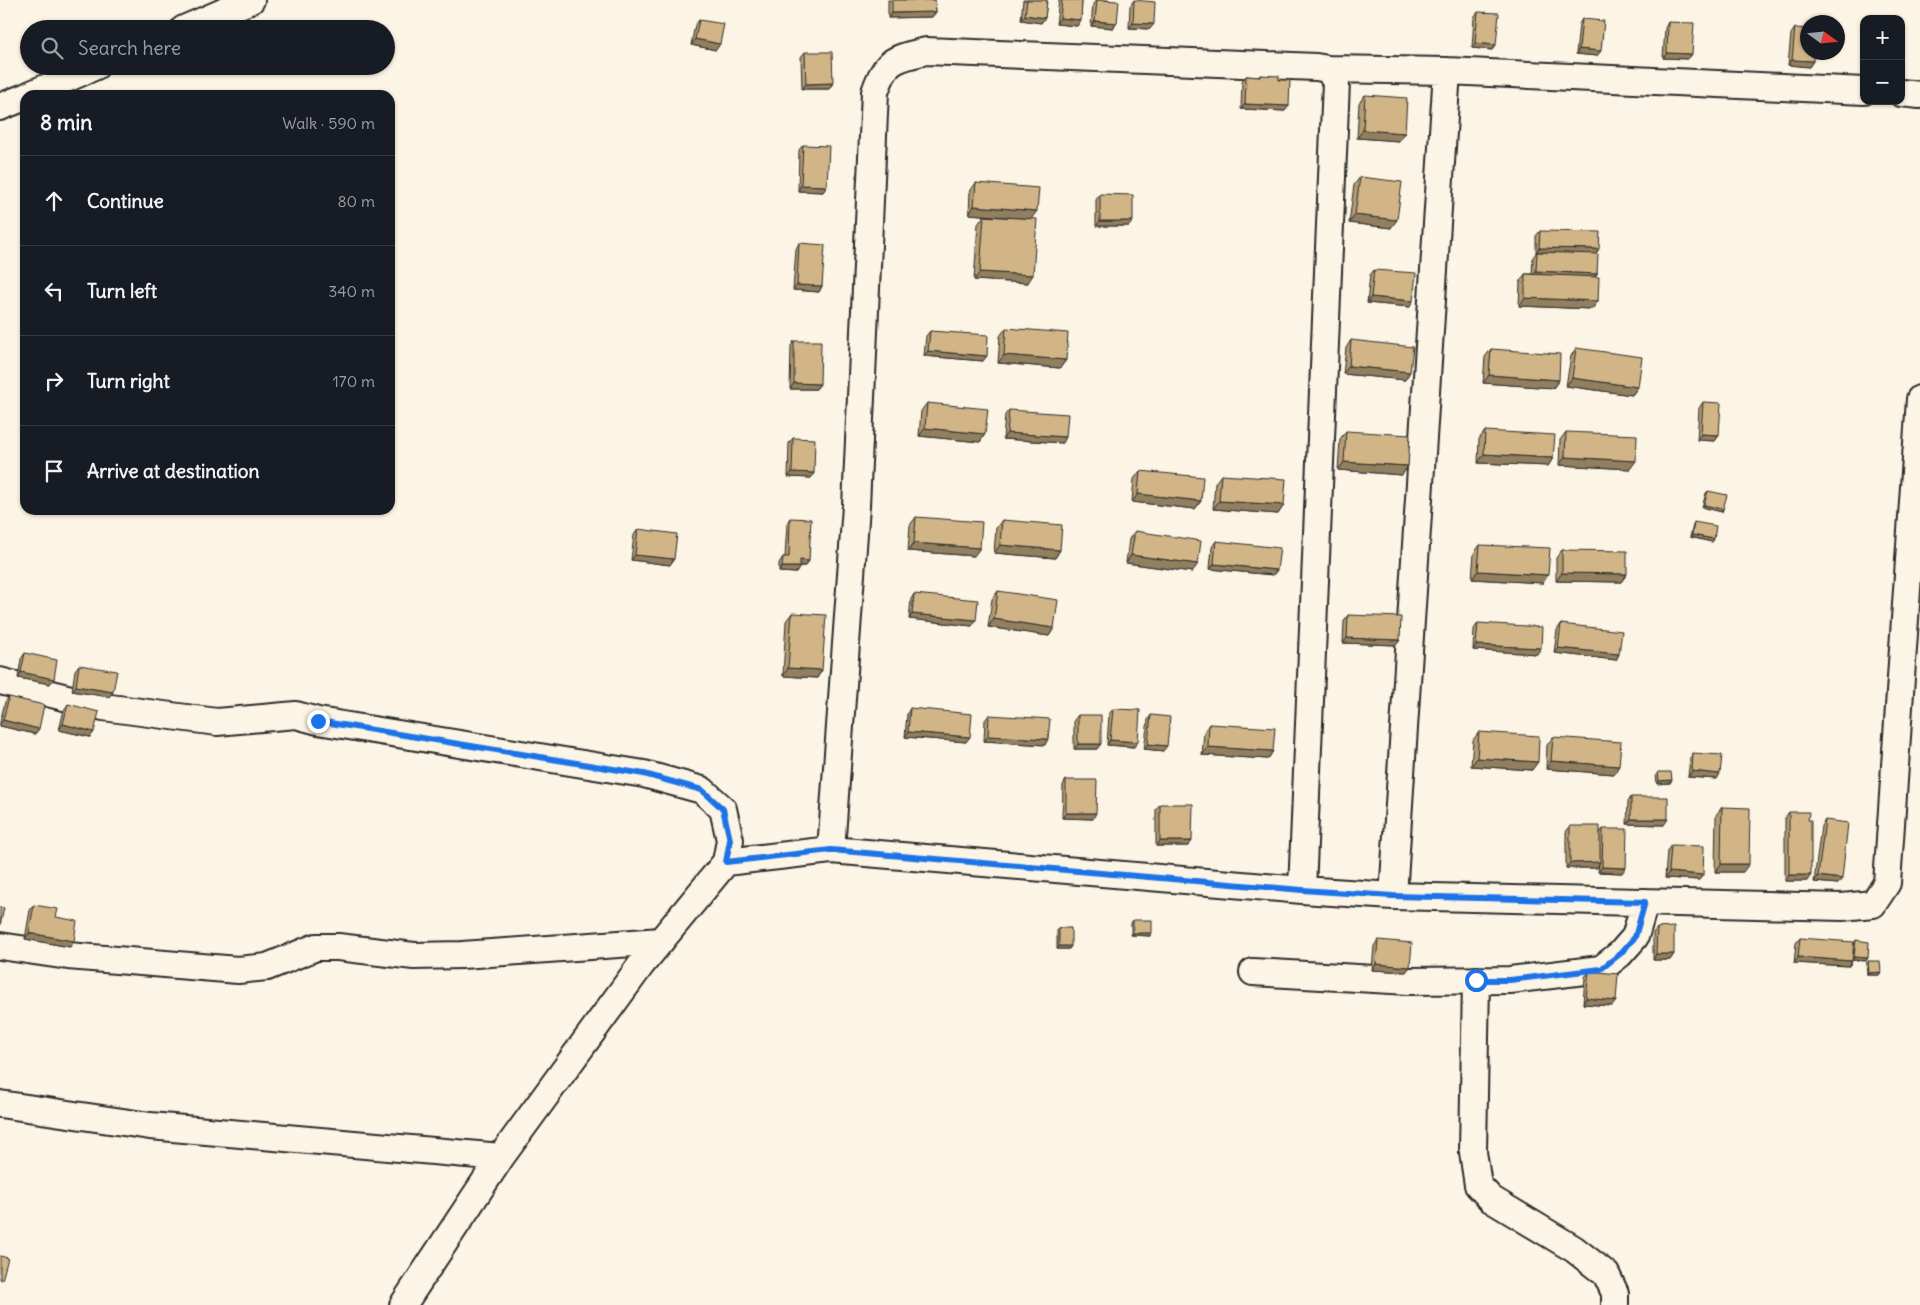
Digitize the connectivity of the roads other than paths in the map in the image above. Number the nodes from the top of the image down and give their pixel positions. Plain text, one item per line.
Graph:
1 (251, 0) edge
2 (205, 20) edge
3 (1328, 69) junction
4 (1447, 71) junction
5 (75, 75) edge
6 (41, 90) edge
7 (1860, 91) edge
8 (1905, 93) edge
9 (1920, 95) edge
10 (20, 99) edge
11 (0, 108) edge
12 (1920, 399) edge
13 (1917, 503) edge
14 (0, 681) edge
15 (831, 850) junction
16 (726, 862) junction
17 (1302, 890) junction
18 (1393, 896) junction
19 (1645, 902) junction
20 (661, 941) junction
21 (0, 946) edge
22 (1253, 972) dead end
23 (1476, 980) junction
24 (0, 1104) edge
25 (501, 1157) junction
26 (403, 1305) edge
27 (1615, 1305) edge

1 - 2 street
3 - 4 street
3 - 15 street
3 - 17 street
4 - 7 street
4 - 18 street
5 - 6 street
8 - 9 street
10 - 11 street
12 - 13 street
13 - 19 street
14 - 16 street
15 - 16 street
15 - 17 street
16 - 20 street
17 - 18 street
18 - 19 street
19 - 23 street
20 - 21 street
20 - 25 street
22 - 23 street
23 - 27 street
24 - 25 street
25 - 26 street

